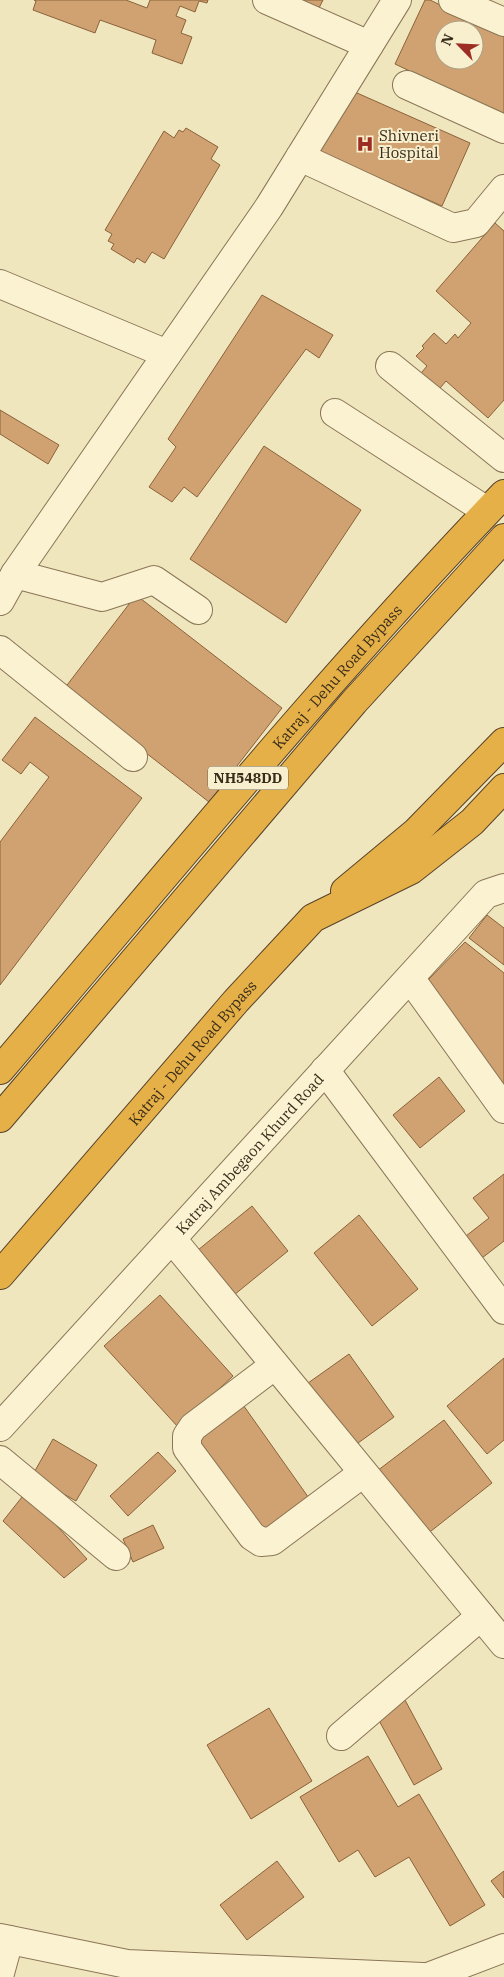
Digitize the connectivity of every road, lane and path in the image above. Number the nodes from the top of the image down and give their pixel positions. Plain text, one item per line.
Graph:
1 (267, 0) edge
2 (397, 0) edge
3 (453, 0) edge
4 (504, 22) edge
5 (369, 45) junction
6 (407, 85) dead end
7 (504, 129) edge
8 (300, 158) junction
9 (504, 189) edge
10 (0, 284) edge
11 (168, 354) junction
12 (390, 366) dead end
13 (335, 413) dead end
14 (504, 458) edge
15 (496, 502) edge
16 (504, 538) edge
17 (15, 574) junction
18 (0, 601) edge
19 (198, 610) dead end
20 (0, 650) edge
21 (504, 742) edge
22 (133, 757) dead end
23 (504, 788) edge
24 (504, 888) edge
25 (313, 918) junction
26 (410, 978) junction
27 (0, 1070) edge
28 (325, 1070) junction
29 (504, 1109) edge
30 (0, 1118) edge
31 (172, 1239) junction
32 (0, 1275) edge
33 (504, 1310) edge
34 (275, 1365) junction
35 (0, 1427) edge
36 (0, 1460) edge
37 (363, 1473) junction
38 (116, 1556) dead end
39 (481, 1616) junction
40 (504, 1644) edge
41 (341, 1736) dead end
42 (4, 1939) edge
43 (504, 1948) edge
44 (0, 1973) edge
45 (423, 1977) edge
46 (428, 1977) edge

1 - 5 street
2 - 5 street
3 - 4 street
5 - 8 street
6 - 7 street
8 - 9 street
8 - 11 street
10 - 11 street
11 - 17 street
12 - 14 street
13 - 15 street
15 - 27 highway, Katraj - Dehu Road Bypass / NH548DD
16 - 30 highway
17 - 18 street
17 - 19 street
20 - 22 street
21 - 25 highway
23 - 25 highway, Katraj - Dehu Road Bypass
24 - 26 street, Katraj Ambegaon Khurd Road
25 - 32 highway, Katraj - Dehu Road Bypass
26 - 28 street, Katraj Ambegaon Khurd Road
26 - 29 street
28 - 31 street, Katraj Ambegaon Khurd Road
28 - 33 street
31 - 34 street
31 - 35 street, Katraj Ambegaon Khurd Road
34 - 37 street
34 - 37 street
36 - 38 street
37 - 39 street
39 - 40 street
39 - 41 street
42 - 44 street
42 - 45 street
43 - 46 street

